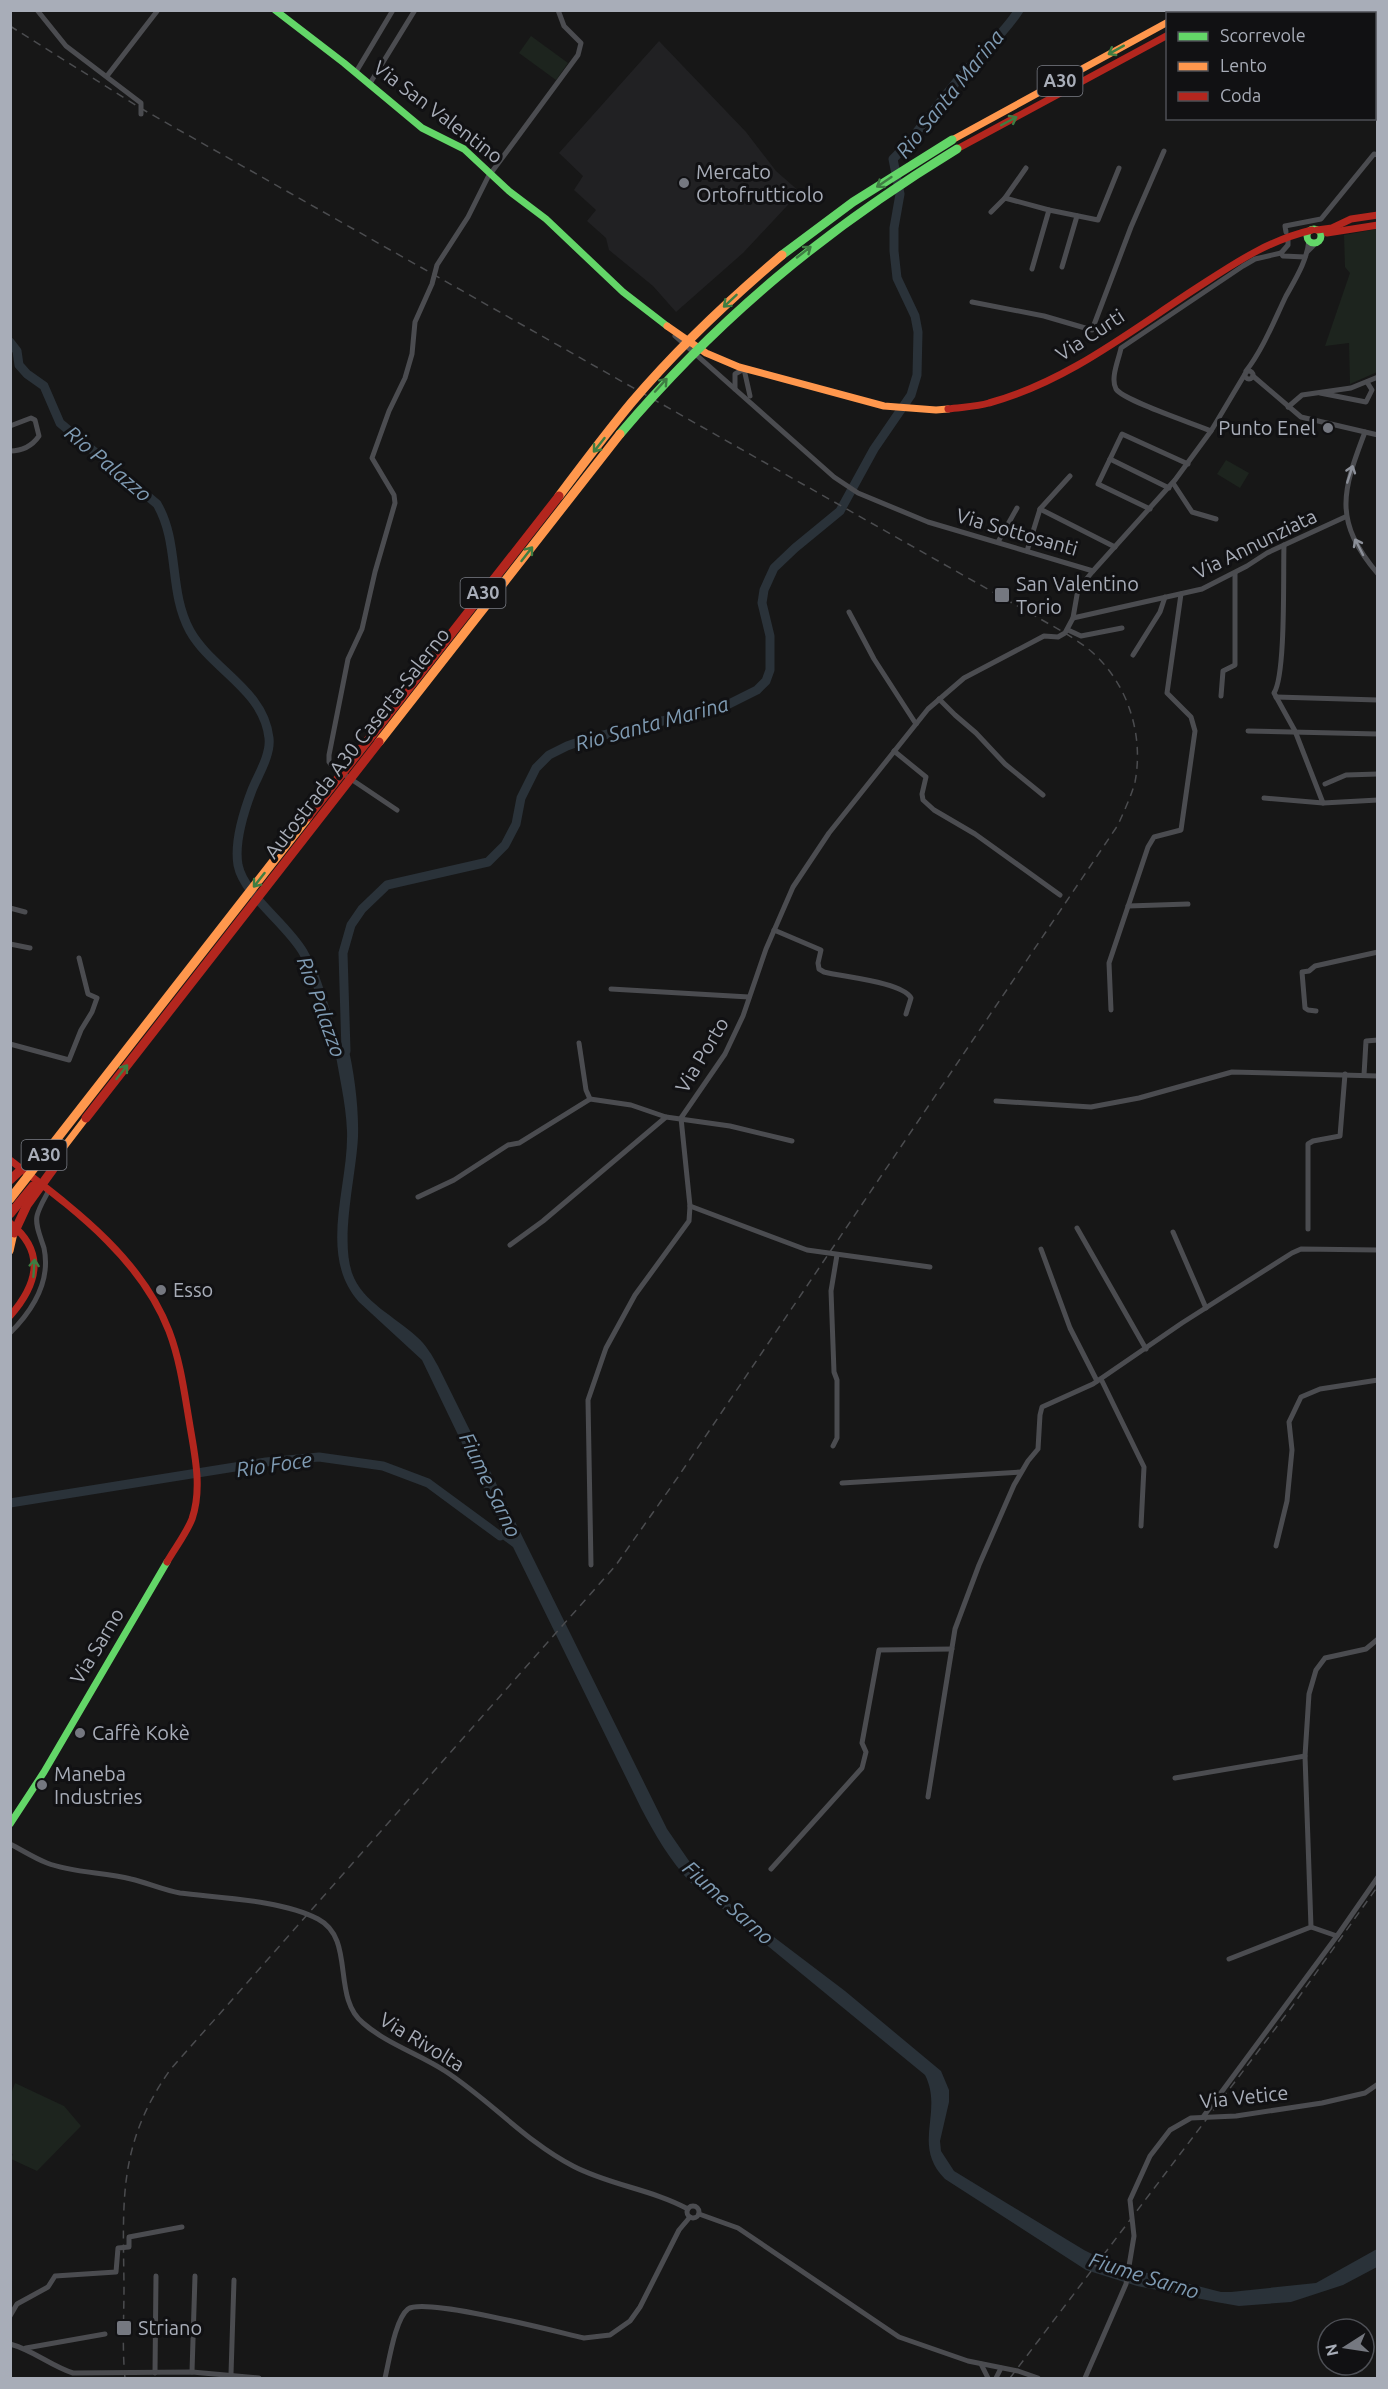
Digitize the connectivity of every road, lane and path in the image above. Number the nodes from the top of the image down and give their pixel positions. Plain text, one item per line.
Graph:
1 (37, 10) edge
2 (158, 10) edge
3 (275, 10) edge
4 (393, 10) edge
5 (416, 10) edge
6 (558, 10) edge
7 (1166, 23) edge
8 (1166, 35) edge
9 (356, 72) junction
10 (107, 76) junction
11 (369, 85) junction
12 (141, 114) dead end
13 (1164, 151) dead end
14 (1377, 155) edge
15 (1026, 168) dead end
16 (1119, 168) dead end
17 (491, 173) junction
18 (1005, 198) junction
19 (1048, 210) junction
20 (1377, 210) edge
21 (991, 212) dead end
22 (1377, 215) edge
23 (1077, 216) junction
24 (1363, 217) junction
25 (1377, 225) edge
26 (1286, 232) dead end
27 (1318, 235) junction
28 (1288, 240) dead end
29 (1281, 253) junction
30 (1306, 254) junction
31 (1062, 267) dead end
32 (1032, 269) dead end
33 (972, 302) dead end
34 (656, 319) junction
35 (744, 369) junction
36 (1249, 375) junction
37 (1377, 377) edge
38 (1367, 382) junction
39 (735, 389) junction
40 (1316, 392) junction
41 (750, 396) dead end
42 (884, 406) joint
43 (1288, 407) junction
44 (10, 426) edge
45 (1211, 431) junction
46 (1365, 432) junction
47 (1377, 435) edge
48 (10, 451) edge
49 (1110, 459) junction
50 (1188, 464) junction
51 (1070, 476) dead end
52 (846, 486) joint
53 (1171, 486) junction
54 (1017, 508) dead end
55 (1040, 508) junction
56 (1150, 509) junction
57 (1345, 517) junction
58 (1216, 519) dead end
59 (998, 542) junction
60 (1284, 545) junction
61 (1115, 547) junction
62 (1027, 551) junction
63 (1093, 571) junction
64 (1235, 573) junction
65 (1377, 574) edge
66 (1180, 594) junction
67 (1165, 597) junction
68 (849, 612) dead end
69 (1072, 618) junction
70 (1122, 628) dead end
71 (1067, 631) junction
72 (1133, 655) dead end
73 (1221, 696) dead end
74 (1276, 697) junction
75 (939, 699) junction
76 (1377, 699) edge
77 (916, 724) junction
78 (1248, 731) dead end
79 (1295, 731) junction
80 (1377, 734) edge
81 (894, 751) junction
82 (1377, 774) edge
83 (1325, 784) dead end
84 (1042, 795) dead end
85 (1264, 798) dead end
86 (1377, 800) edge
87 (1323, 803) junction
88 (397, 810) dead end
89 (1060, 895) dead end
90 (1188, 904) dead end
91 (1128, 906) junction
92 (10, 908) edge
93 (25, 912) dead end
94 (774, 930) junction
95 (10, 944) edge
96 (30, 948) dead end
97 (1377, 952) edge
98 (79, 958) dead end
99 (611, 989) dead end
100 (749, 997) junction
101 (1111, 1010) dead end
102 (1316, 1011) dead end
103 (906, 1014) dead end
104 (1377, 1040) edge
105 (579, 1042) dead end
106 (10, 1044) edge
107 (1345, 1074) junction
108 (1364, 1076) junction
109 (1377, 1076) edge
110 (590, 1099) junction
111 (996, 1101) dead end
112 (78, 1111) junction
113 (666, 1117) junction
114 (681, 1118) junction
115 (792, 1141) dead end
116 (57, 1156) junction
117 (10, 1160) edge
118 (10, 1180) edge
119 (49, 1190) junction
120 (418, 1197) dead end
121 (10, 1199) edge
122 (690, 1206) junction
123 (10, 1214) edge
124 (12, 1228) edge
125 (1077, 1228) dead end
126 (1308, 1229) dead end
127 (1173, 1232) dead end
128 (510, 1245) dead end
129 (1041, 1249) dead end
130 (1377, 1250) edge
131 (10, 1251) edge
132 (837, 1255) junction
133 (930, 1267) dead end
134 (1206, 1308) junction
135 (10, 1316) edge
136 (10, 1332) edge
137 (1146, 1349) junction
138 (1099, 1380) junction
139 (1377, 1380) edge
140 (833, 1446) dead end
141 (1021, 1472) junction
142 (842, 1483) dead end
143 (1142, 1526) dead end
144 (1276, 1546) dead end
145 (591, 1565) dead end
146 (1377, 1639) edge
147 (952, 1649) junction
148 (1305, 1756) junction
149 (1175, 1778) dead end
150 (928, 1797) dead end
151 (10, 1824) edge
152 (10, 1844) edge
153 (771, 1869) dead end
154 (1377, 1877) edge
155 (1311, 1927) junction
156 (1337, 1936) junction
157 (1229, 1959) dead end
158 (1377, 2084) edge
159 (1203, 2117) junction
160 (688, 2209) junction
161 (699, 2214) junction
162 (690, 2217) junction
163 (182, 2227) dead end
164 (156, 2276) dead end
165 (195, 2276) dead end
166 (234, 2280) dead end
167 (10, 2316) edge
168 (105, 2334) dead end
169 (10, 2344) edge
170 (26, 2348) junction
171 (981, 2364) junction
172 (994, 2367) junction
173 (1001, 2368) junction
174 (192, 2372) junction
175 (155, 2373) junction
176 (231, 2374) junction
177 (72, 2376) edge
178 (988, 2378) edge
179 (259, 2379) edge
180 (385, 2379) edge
181 (996, 2379) edge
182 (1038, 2379) edge
183 (1085, 2379) edge

1 - 10 street
2 - 10 street
3 - 9 main road, Via San Valentino
4 - 9 street
5 - 11 street
6 - 17 street
7 -> 112 main road, Autostrada A30 Caserta-Salerno / A30, bridge
116 -> 8 main road, Autostrada A30 Caserta-Salerno / A30, bridge
9 - 11 main road, Via San Valentino
10 - 12 street
11 - 17 main road, Via San Valentino
13 - 33 street
14 - 26 street
15 - 18 street
16 - 23 street
17 - 34 main road, Via San Valentino
17 - 88 street
18 - 19 street
18 - 21 street
19 - 23 street
19 - 32 street
20 - 24 main road
22 - 24 main road
23 - 31 street
24 - 27 main road
25 - 27 main road
27 - 30 street, Via Sottosanti
27 - 42 main road, Via Curti
28 - 29 street
29 - 30 street
29 - 45 street
30 - 36 street, Via Sottosanti
34 - 35 main road, Via San Valentino
34 - 39 street, Via San Valentino
35 - 39 street
35 - 41 street
35 - 42 main road, Via San Valentino
36 - 43 street
36 - 45 street, Via Sottosanti
37 - 38 street
38 - 40 street
38 - 40 street
39 - 52 street, Via San Valentino
40 - 43 street
43 - 46 street
44 - 48 street
45 - 50 street, Via Sottosanti
46 - 47 street
57 -> 46 street
49 - 50 street
49 - 53 street
49 - 56 street
50 - 53 street, Via Sottosanti
51 - 55 street
52 - 59 street, Via Sottosanti
53 - 56 street, Via Sottosanti
53 - 58 street
54 - 59 street
55 - 61 street
55 - 62 street
56 - 61 street, Via Sottosanti
57 - 60 street, Via Annunziata
65 -> 57 street
59 - 62 street, Via Sottosanti
60 - 64 street, Via Annunziata
60 - 74 street
61 - 63 street, Via Sottosanti
62 - 63 street, Via Sottosanti
63 - 69 street
64 - 66 street, Via Annunziata
64 - 73 street
66 - 67 street, Via Annunziata
66 - 91 street
67 - 69 street, Via Annunziata
67 - 72 street
68 - 77 street
69 - 71 street
70 - 71 street, Via Porto
71 - 75 street, Via Porto
74 - 76 street
74 - 79 street
75 - 77 street, Via Porto
75 - 84 street
77 - 81 street, Via Porto
78 - 79 street
79 - 80 street
79 - 87 street
81 - 89 street
81 - 94 street, Via Porto
82 - 83 street
85 - 87 street
86 - 87 street
90 - 91 street
91 - 101 street
92 - 93 street
94 - 100 street, Via Porto
94 - 103 street
95 - 96 street
97 - 102 street
98 - 106 street
99 - 100 street
100 - 114 street, Via Porto
104 - 108 street
105 - 110 street
107 - 108 street
107 - 111 street
107 - 126 street
108 - 109 street
110 - 113 street
110 - 120 street
112 - 118 main road, bridge
112 - 121 main road, Autostrada A30 Caserta-Salerno / A30, bridge
113 - 114 street
113 - 128 street
114 - 115 street
114 - 122 street, Via Porto
116 - 123 main road, Autostrada A30 Caserta-Salerno / A30, bridge
116 - 124 main road, bridge
117 - 119 main road, Via Sarno
119 - 136 street
119 - 151 main road, Via Sarno
122 - 132 street
122 - 145 street, Via Porto
124 - 131 main road
135 -> 124 main road
125 - 137 street
127 - 134 street
129 - 138 street
130 - 134 street
132 - 133 street
132 - 140 street
134 - 137 street
137 - 138 street
138 - 141 street
138 - 143 street
139 - 144 street
141 - 142 street
141 - 147 street
146 - 148 street
147 - 150 street
147 - 153 street
148 - 149 street
148 - 155 street
152 - 160 street, Via Rivolta
154 - 156 street
155 - 156 street
155 - 157 street
156 - 159 street
158 - 159 street, Via Vetice
159 - 183 street, Via Vetice
160 - 161 street
160 - 162 street
161 - 162 street
161 - 171 street
162 - 180 street
163 - 167 street
164 - 175 street
165 - 174 street
166 - 176 street
168 - 170 street
169 - 170 street
170 - 177 street
171 - 172 street
171 - 178 street
172 - 173 street
172 - 178 street
173 - 181 street
173 - 182 street
174 - 175 street
174 - 176 street
175 - 177 street
176 - 179 street

